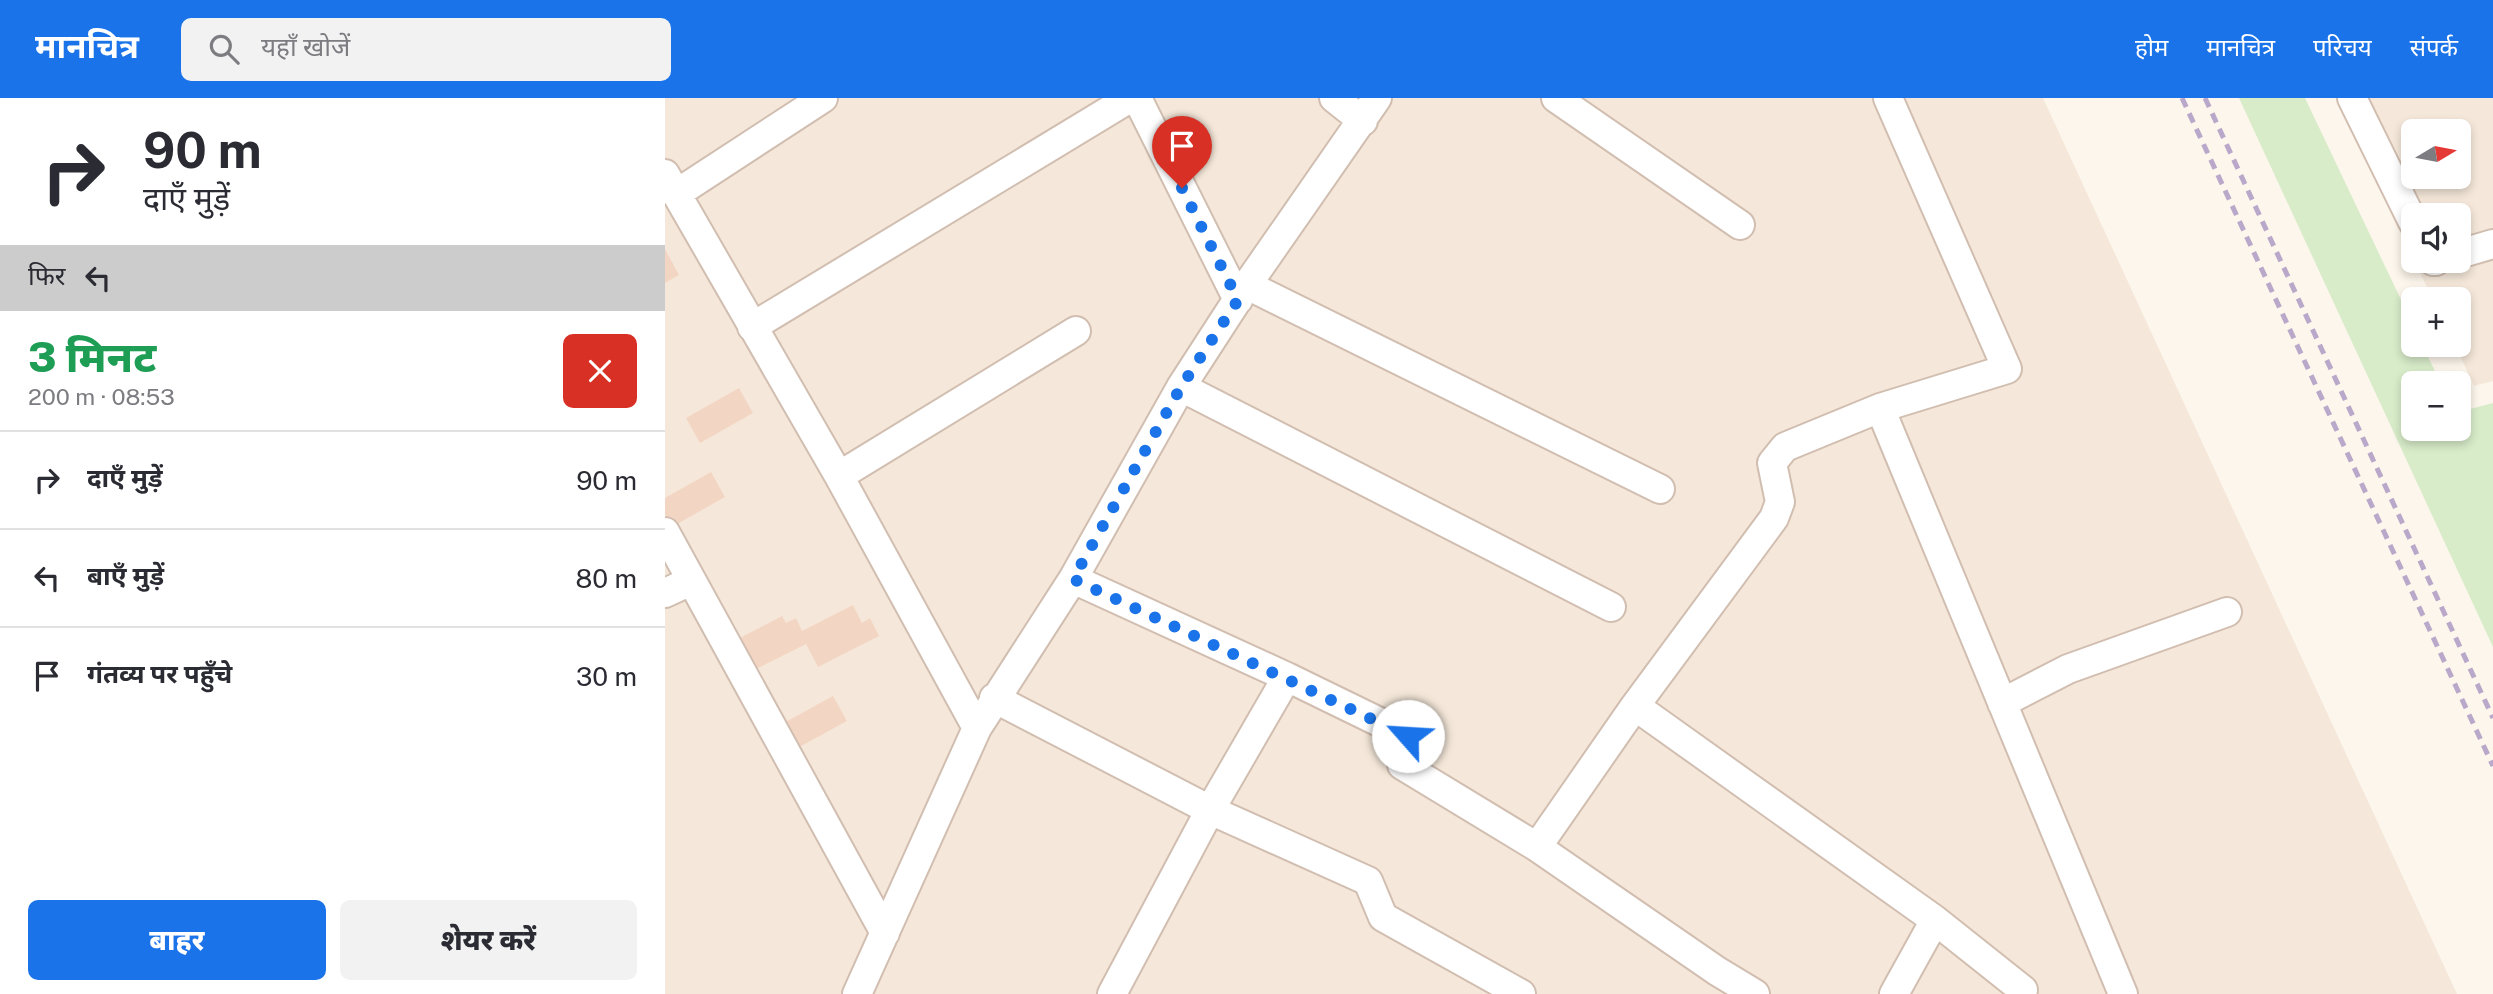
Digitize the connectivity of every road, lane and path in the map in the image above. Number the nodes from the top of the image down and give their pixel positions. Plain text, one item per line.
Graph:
1 (823, 98) edge
2 (1130, 98) edge
3 (1137, 98) edge
4 (1334, 98) edge
5 (1556, 98) edge
6 (1888, 98) edge
7 (2352, 98) edge
8 (1370, 110) edge
9 (671, 184) edge
10 (2404, 203) edge
11 (1740, 225) dead end
12 (2493, 244) edge
13 (2471, 250) edge
14 (1243, 292) junction
15 (752, 327) junction
16 (1076, 331) dead end
17 (1181, 387) junction
18 (1880, 408) junction
19 (839, 476) junction
20 (1660, 489) dead end
21 (665, 532) edge
22 (1073, 579) junction
23 (691, 581) junction
24 (665, 593) edge
25 (1611, 607) dead end
26 (2227, 612) dead end
27 (1287, 677) junction
28 (994, 698) junction
29 (2002, 703) junction
30 (1635, 706) junction
31 (977, 728) junction
32 (1408, 736) dead end
33 (1402, 765) dead end
34 (1210, 810) junction
35 (1537, 847) junction
36 (1935, 920) junction
37 (885, 933) junction
38 (2023, 990) dead end
39 (857, 994) edge
40 (1112, 994) edge
41 (1521, 994) edge
42 (1755, 994) edge
43 (1894, 994) edge
44 (2123, 994) edge

1 - 9 street
2 - 15 street
3 - 14 street
4 - 8 street
5 - 11 street
6 - 18 street
7 - 10 street
8 - 14 street
9 - 15 street
12 - 13 street
14 - 17 street
14 - 20 street
15 - 19 street
16 - 19 street
17 - 22 street
17 - 25 street
18 - 29 street
18 - 30 street
19 - 31 street
21 - 23 street
22 - 27 street
22 - 28 street
23 - 24 street
23 - 37 street
26 - 29 street
27 - 32 street
27 - 34 street
28 - 31 street
28 - 34 street
29 - 44 street
30 - 35 street
30 - 36 street
31 - 37 street
33 - 35 street
34 - 40 street
34 - 41 street
35 - 42 street
36 - 38 street
36 - 43 street
37 - 39 street

